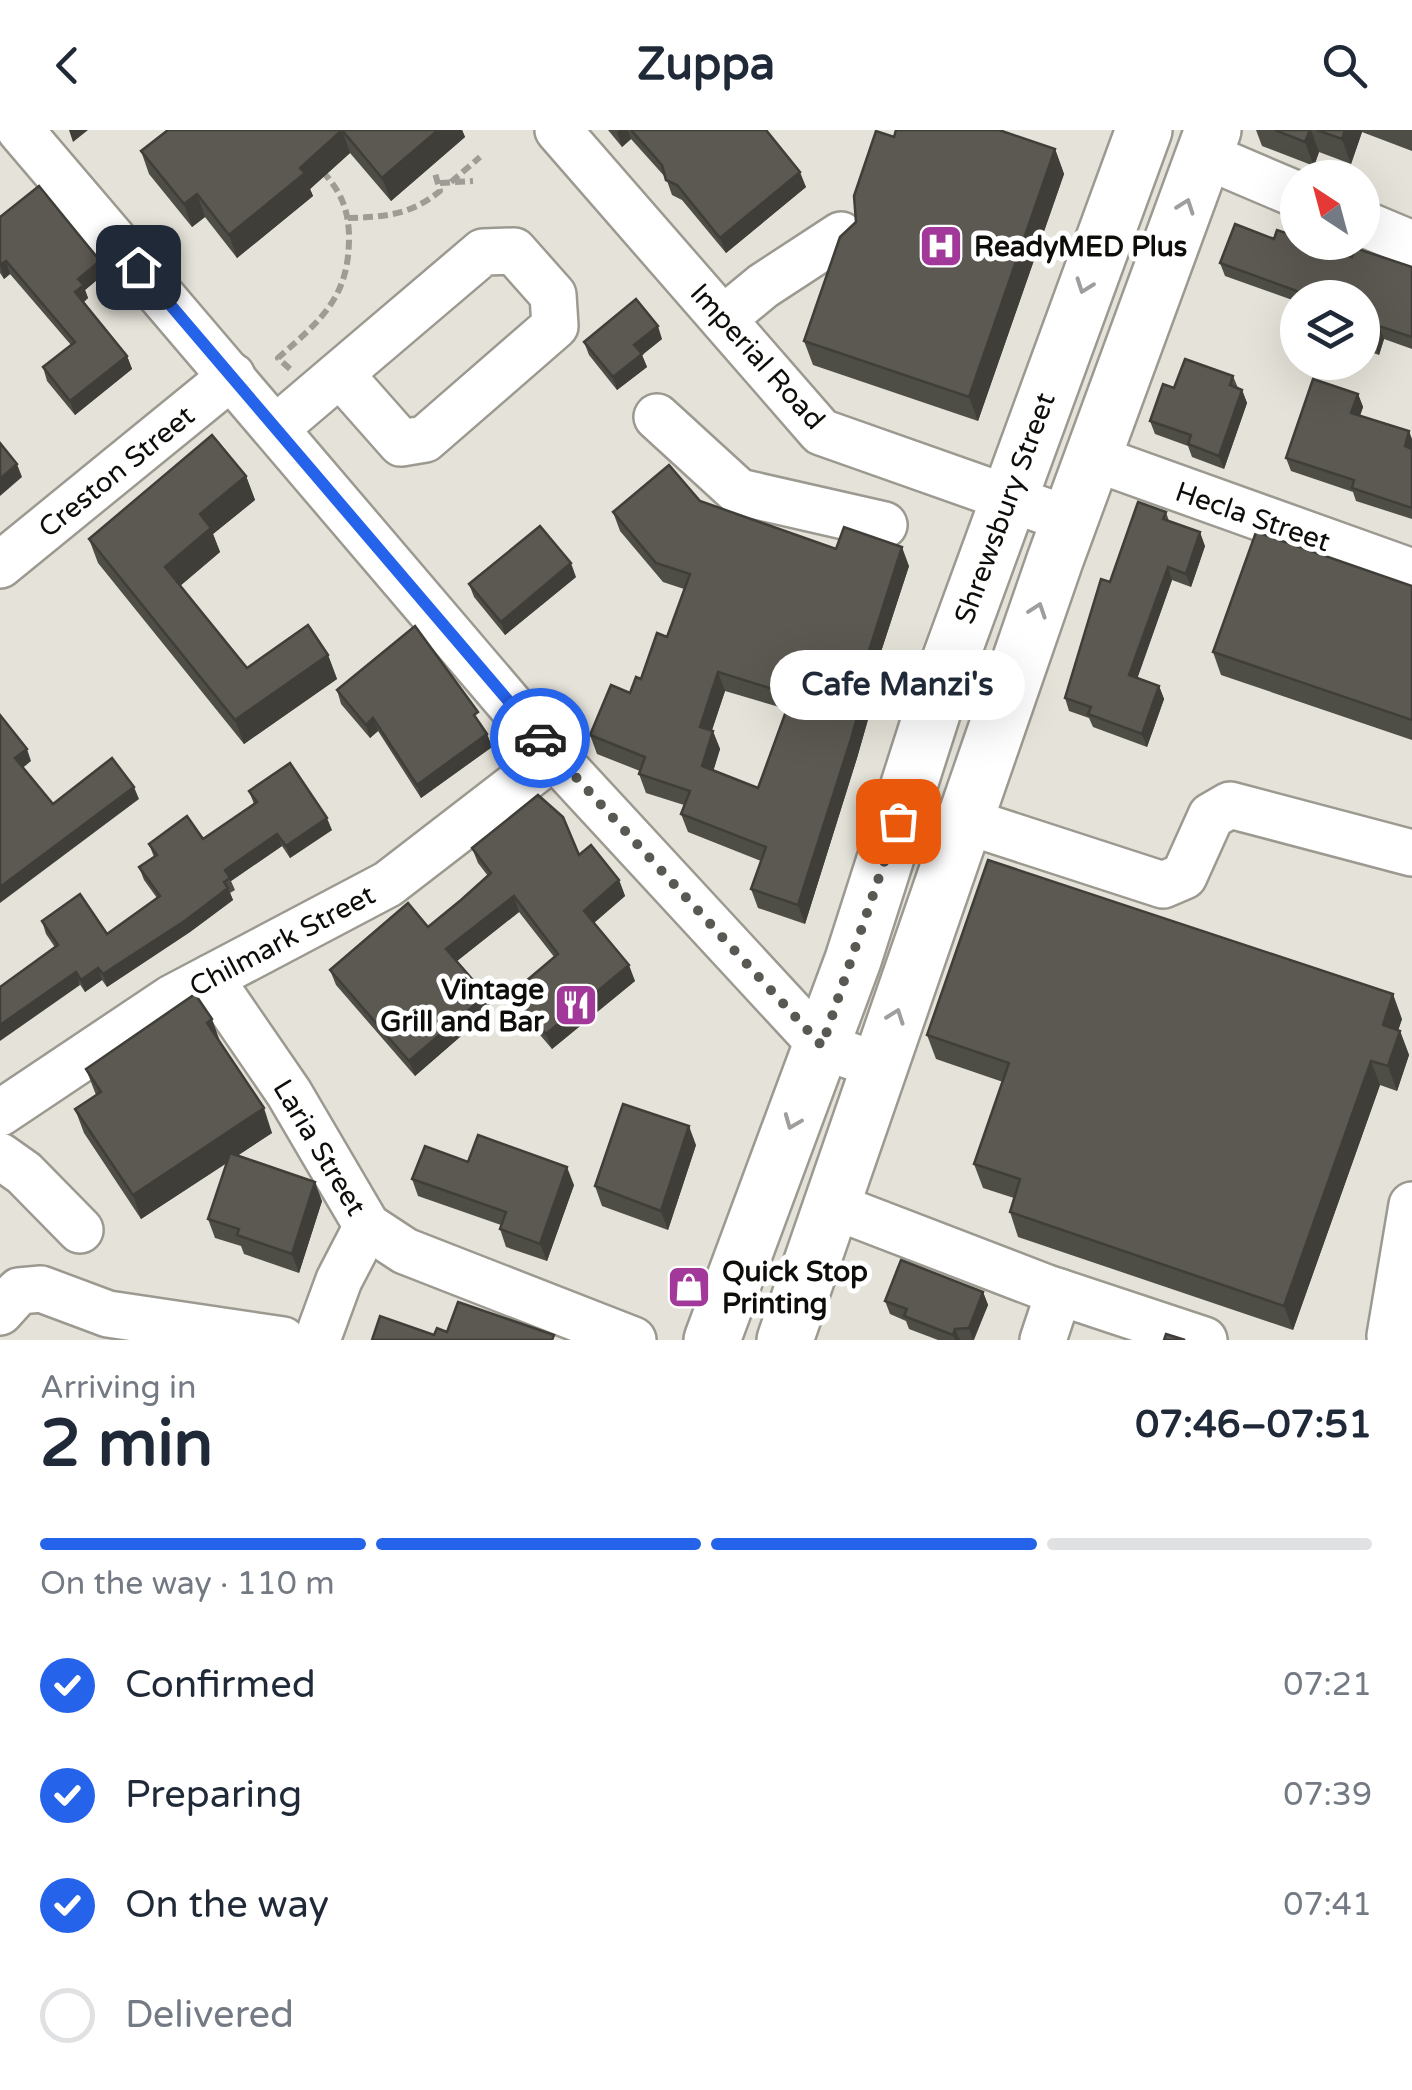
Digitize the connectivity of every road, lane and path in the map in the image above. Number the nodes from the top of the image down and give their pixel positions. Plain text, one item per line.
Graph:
1 (20, 130) edge
2 (558, 130) edge
3 (1144, 130) edge
4 (1209, 143) edge
5 (480, 157) dead end
6 (318, 168) edge
7 (435, 173) dead end
8 (473, 181) dead end
9 (451, 182) junction
10 (440, 183) junction
11 (1280, 184) edge
12 (348, 218) junction
13 (1380, 231) edge
14 (841, 235) edge
15 (1412, 244) edge
16 (723, 320) junction
17 (232, 376) junction
18 (327, 385) junction
19 (657, 417) dead end
20 (276, 428) junction
21 (844, 440) junction
22 (1094, 458) junction
23 (1009, 496) junction
24 (821, 510) junction
25 (1070, 520) junction
26 (884, 525) dead end
27 (0, 565) edge
28 (1412, 572) edge
29 (554, 756) junction
30 (966, 821) junction
31 (1412, 853) edge
32 (210, 978) junction
33 (822, 1046) junction
34 (878, 1066) junction
35 (0, 1113) edge
36 (0, 1156) edge
37 (830, 1205) junction
38 (1412, 1205) edge
39 (367, 1226) junction
40 (80, 1230) dead end
41 (1059, 1292) junction
42 (0, 1312) edge
43 (614, 1336) edge
44 (1390, 1336) dead end
45 (267, 1339) edge
46 (318, 1340) edge
47 (712, 1340) edge
48 (785, 1340) edge
49 (1043, 1340) edge
50 (1204, 1340) edge

1 - 17 street
2 - 16 street, Imperial Road
3 -> 23 main road, Shrewsbury Street
4 - 11 street
22 -> 4 main road
5 - 9 path
6 - 12 path
7 - 10 path
8 - 9 path
9 - 10 path
10 - 12 path
12 - 18 path
13 - 15 street
14 - 16 street
16 - 21 street, Imperial Road
17 - 20 street
17 - 27 street, Creston Street
18 - 18 street
18 - 20 street
19 - 24 street
20 - 29 street
21 - 23 street, Imperial Road
21 - 24 street
22 - 25 main road
22 - 28 street, Hecla Street
23 - 25 street, Imperial Road
23 - 33 main road, Shrewsbury Street
24 - 26 street
30 -> 25 main road
29 - 32 street, Chilmark Street
29 - 33 street
30 - 31 street
34 -> 30 main road
32 - 35 street, Chilmark Street
32 - 39 street, Laria Street
33 - 34 street
33 -> 47 main road, Shrewsbury Street
34 - 37 main road
36 - 40 street
37 - 41 street
37 - 48 main road
38 - 44 street
39 - 43 street, Laria Street
39 - 46 street
41 - 49 street
41 - 50 street
42 - 45 street

